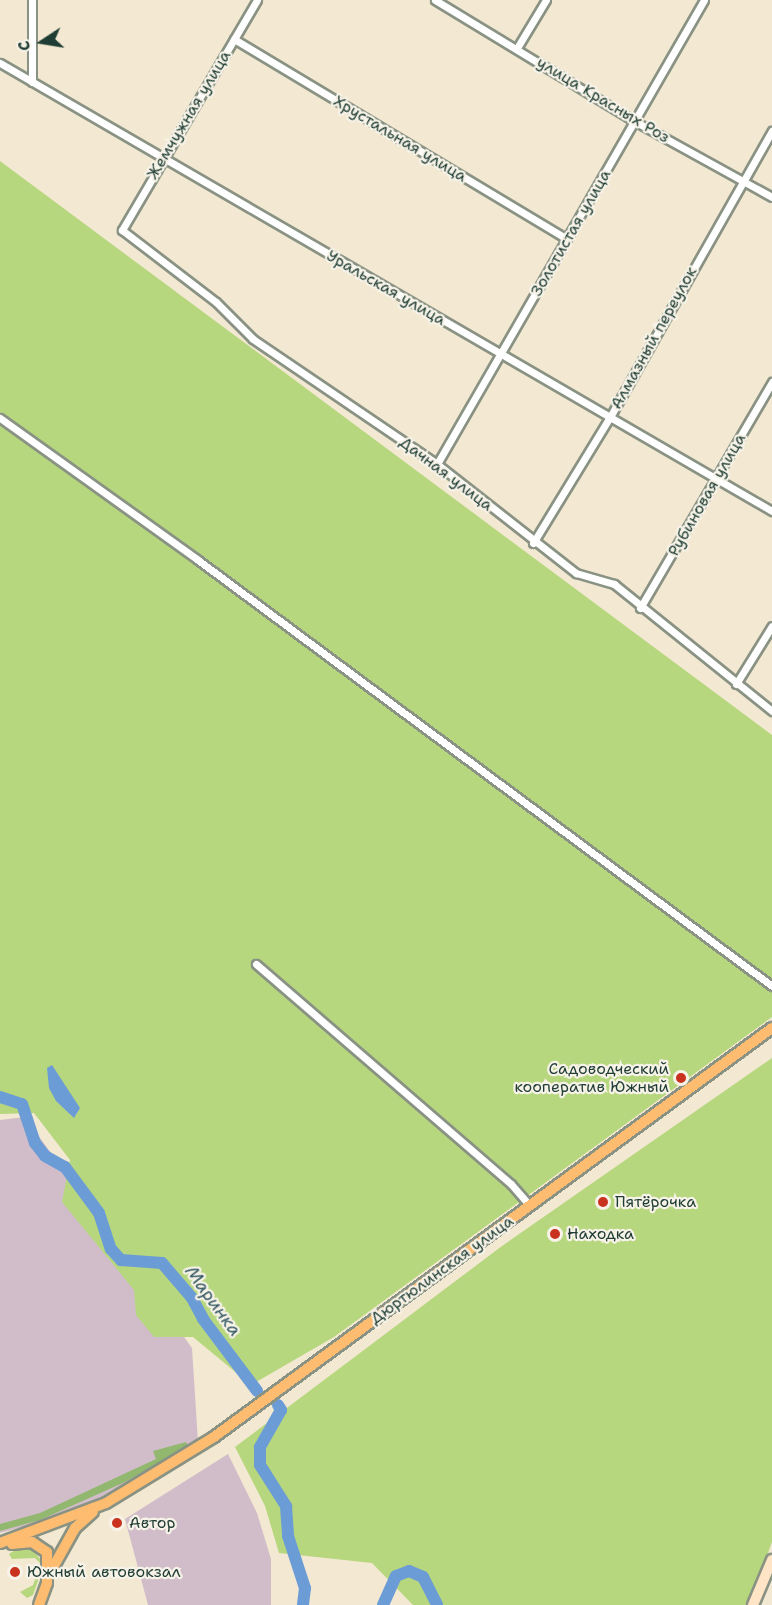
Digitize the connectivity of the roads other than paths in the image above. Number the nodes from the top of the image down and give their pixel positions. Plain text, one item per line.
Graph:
1 (32, 0) edge
2 (257, 0) edge
3 (435, 0) edge
4 (546, 0) edge
5 (704, 0) edge
6 (234, 39) junction
7 (517, 48) junction
8 (0, 63) edge
9 (32, 82) junction
10 (636, 122) junction
11 (772, 131) edge
12 (162, 158) junction
13 (743, 180) junction
14 (772, 197) edge
15 (122, 230) joint
16 (567, 239) junction
17 (501, 355) junction
18 (772, 382) edge
19 (610, 417) junction
20 (0, 418) edge
21 (437, 464) junction
22 (717, 479) junction
23 (772, 511) edge
24 (533, 543) junction
25 (640, 608) junction
26 (772, 626) edge
27 (736, 684) junction
28 (772, 711) edge
29 (256, 964) dead end
30 (772, 986) edge
31 (772, 1029) edge
32 (530, 1206) junction
33 (106, 1503) junction
34 (0, 1544) edge
35 (772, 1560) edge
36 (47, 1582) junction
37 (41, 1602) edge
38 (753, 1605) edge

1 - 9 street
2 - 6 street, Жемчужная улица
3 - 7 street, улица Красных Роз
4 - 7 street
5 - 10 street, Золотистая улица
6 - 12 street, Жемчужная улица
6 - 16 street, Хрустальная улица
7 - 10 street, улица Красных Роз
8 - 9 street, Уральская улица
9 - 12 street, Уральская улица
10 - 13 street, улица Красных Роз
10 - 16 street, Золотистая улица
11 - 13 street, Алмазный переулок
12 - 15 street, Жемчужная улица
12 - 17 street, Уральская улица
13 - 14 street, улица Красных Роз
13 - 19 street, Алмазный переулок
15 - 21 street, Дачная улица
16 - 17 street, Золотистая улица
17 - 19 street, Уральская улица
17 - 21 street, Золотистая улица
18 - 22 street, Рубиновая улица
19 - 22 street, Уральская улица
19 - 24 street, Алмазный переулок
20 - 30 street
21 - 24 street, Дачная улица
22 - 23 street, Уральская улица
22 - 25 street, Рубиновая улица
24 - 25 street, Дачная улица
25 - 27 street, Дачная улица
26 - 27 street
27 - 28 street, Дачная улица
29 - 32 street
31 - 32 main road, Дюртюлинская улица
32 - 33 main road, Дюртюлинская улица
33 - 34 main road
33 - 36 main road
34 - 36 main road
35 - 38 main road
36 - 37 main road

